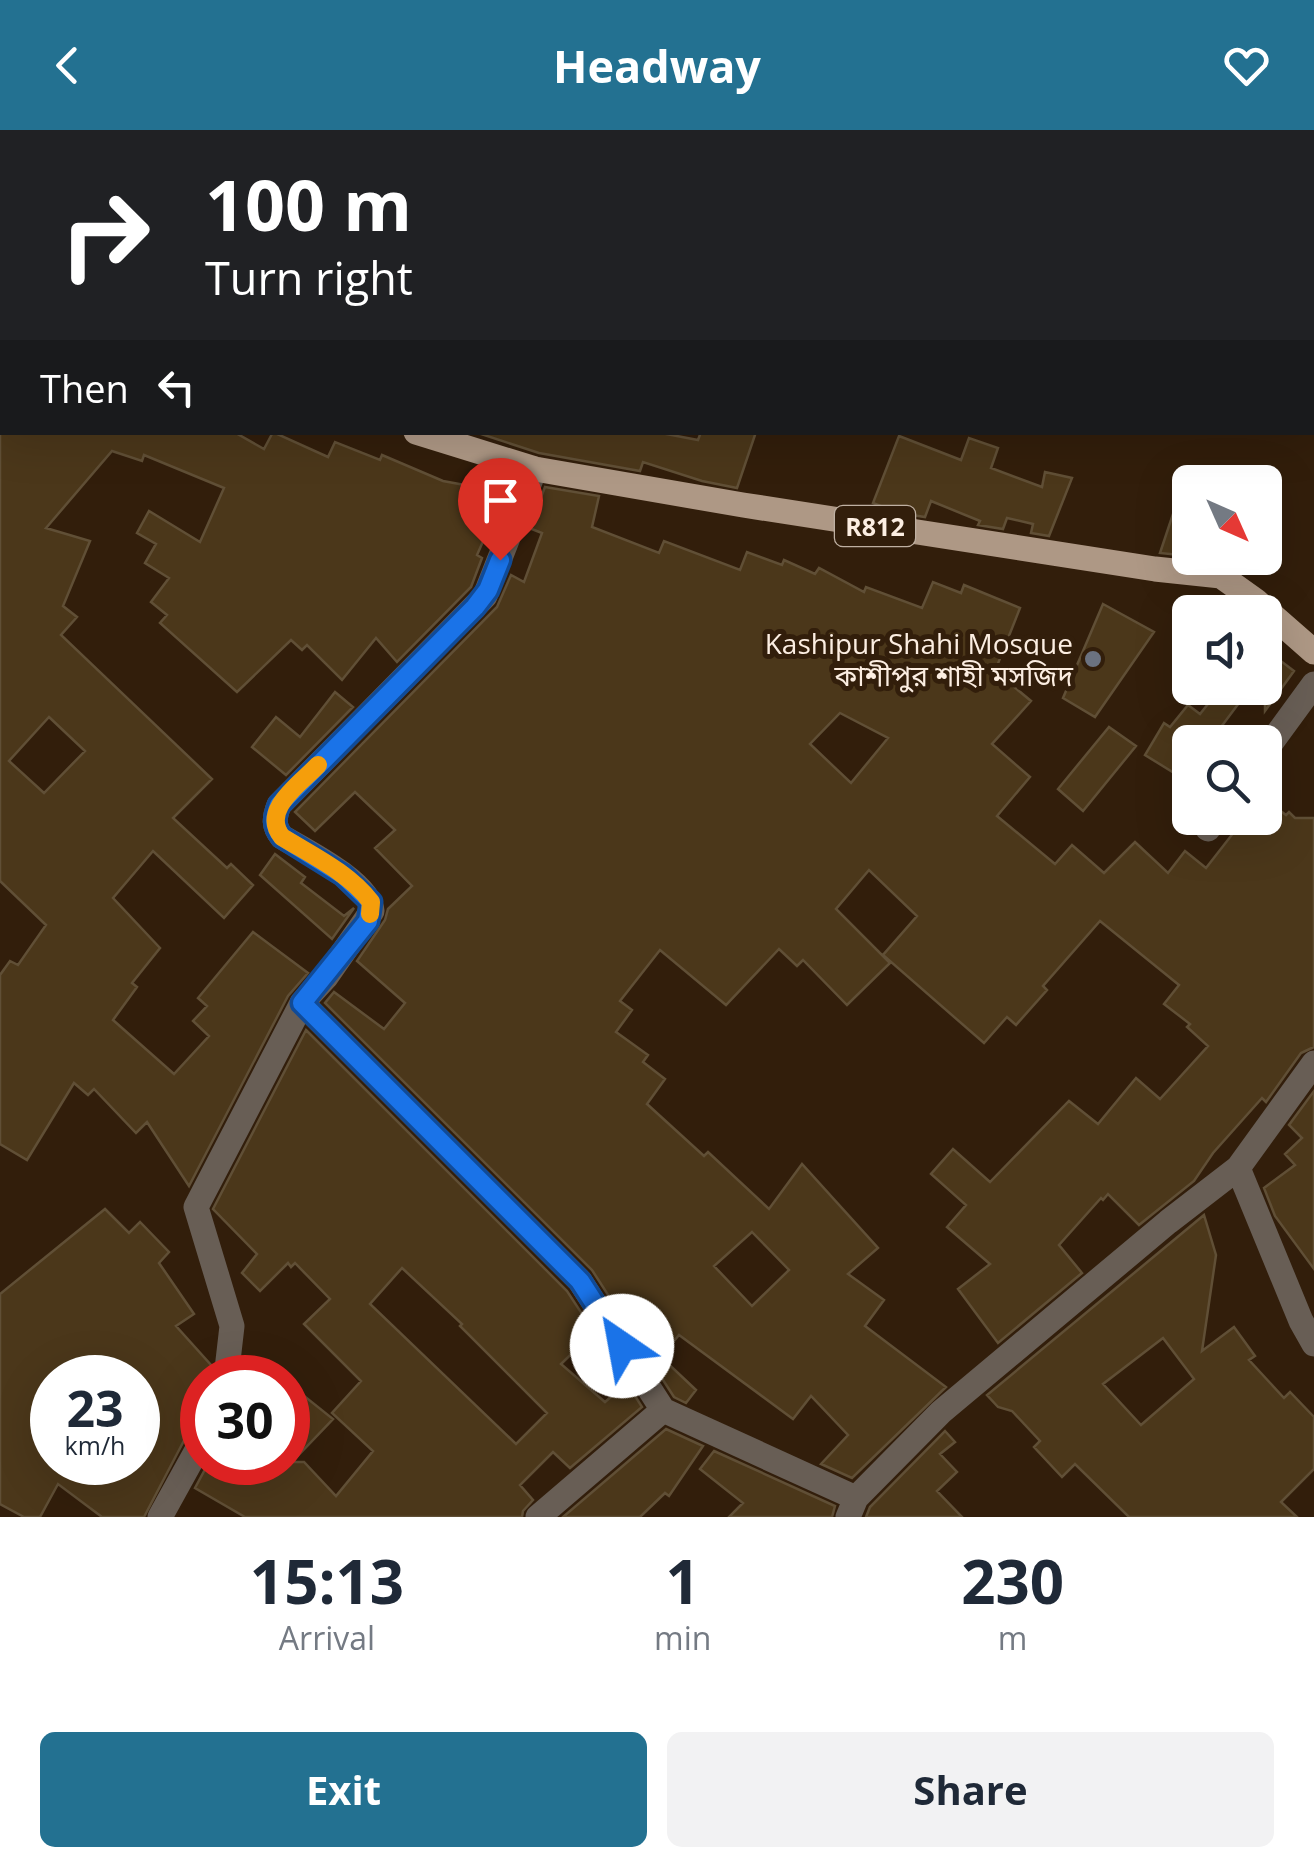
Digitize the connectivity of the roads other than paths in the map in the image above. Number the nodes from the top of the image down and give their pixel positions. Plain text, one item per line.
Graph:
1 (426, 435) edge
2 (534, 469) junction
3 (1314, 652) edge
4 (1314, 684) edge
5 (1282, 728) edge
6 (302, 1003) junction
7 (1314, 1063) edge
8 (1238, 1168) junction
9 (1314, 1344) edge
10 (229, 1355) edge
11 (663, 1410) junction
12 (180, 1481) edge
13 (852, 1507) edge
14 (160, 1517) edge
15 (538, 1517) edge

1 - 2 main road, R812
2 - 3 main road, R812
2 - 6 street
4 - 5 street
6 - 10 street
6 - 11 street
7 - 8 street
8 - 9 street
8 - 13 street
11 - 13 street
11 - 15 street
12 - 14 street

